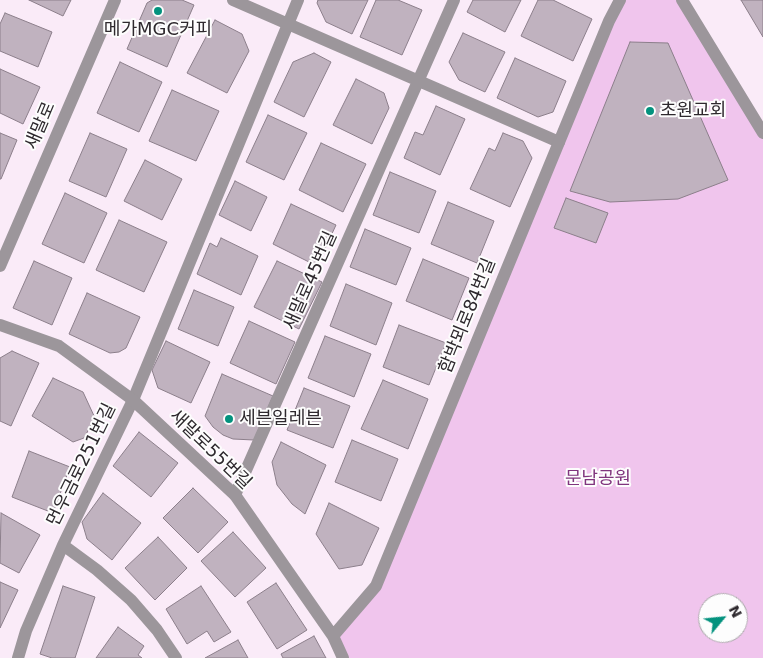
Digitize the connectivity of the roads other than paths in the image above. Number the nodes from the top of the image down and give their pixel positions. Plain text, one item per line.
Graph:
1 (115, 0) edge
2 (233, 0) edge
3 (298, 0) edge
4 (454, 0) edge
5 (620, 0) edge
6 (682, 0) edge
7 (289, 24) junction
8 (420, 81) junction
9 (763, 133) edge
10 (559, 142) junction
11 (0, 266) edge
12 (0, 325) edge
13 (133, 400) junction
14 (235, 495) junction
15 (63, 545) junction
16 (333, 636) junction
17 (18, 658) edge
18 (176, 658) edge
19 (343, 658) edge

1 - 11 street, 새말로
2 - 7 street
3 - 7 street
4 - 8 street, 새말로45번길
5 - 10 street, 함박뫼로84번길
6 - 9 street
7 - 8 street
7 - 13 street
8 - 10 street
8 - 14 street, 새말로45번길
10 - 16 street, 함박뫼로84번길
12 - 13 street, 새말로55번길
13 - 14 street, 새말로55번길
13 - 15 street, 먼우금로251번길
14 - 16 street, 새말로55번길
15 - 17 street, 먼우금로251번길
15 - 18 street, 먼우금로251번길
16 - 19 street, 새말로55번길

